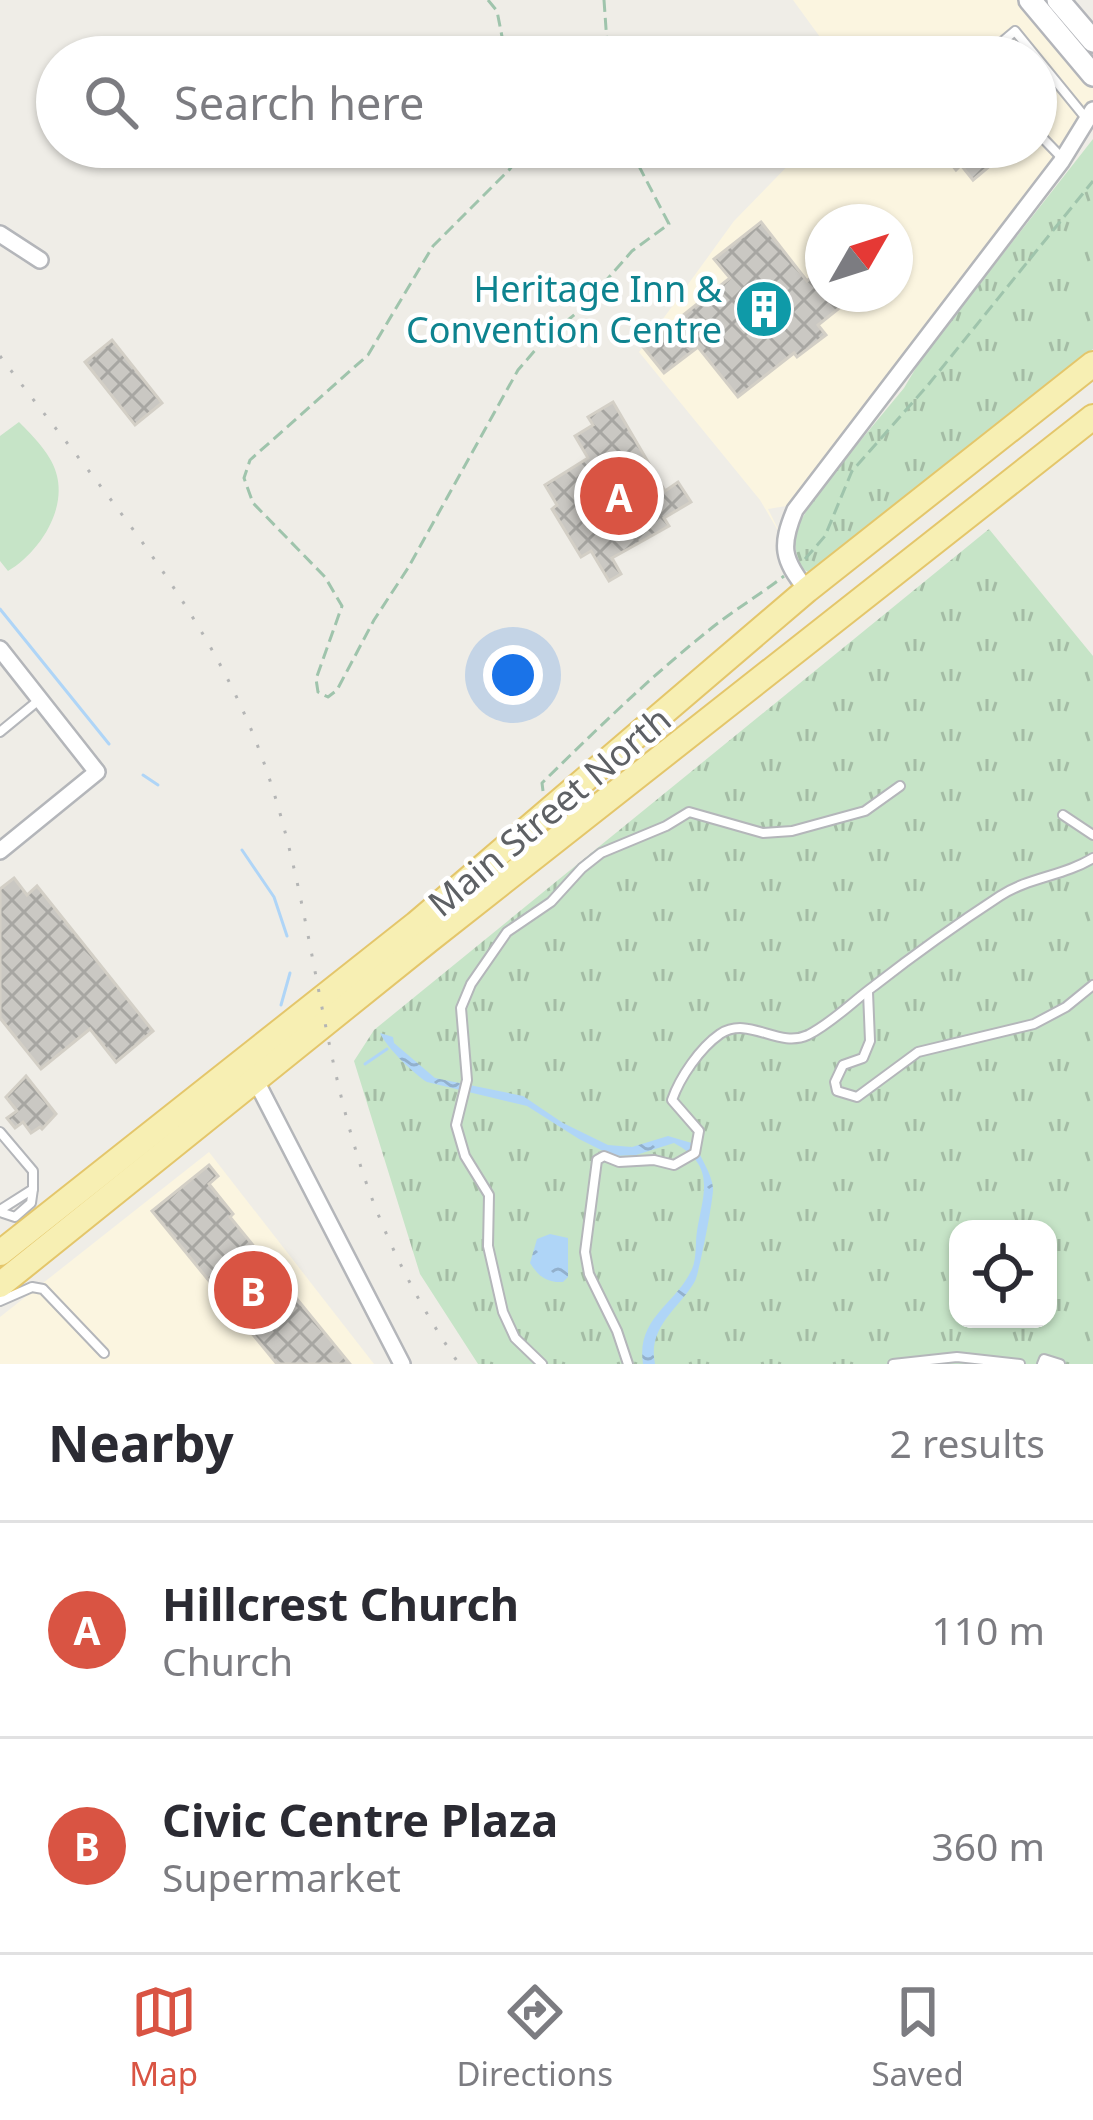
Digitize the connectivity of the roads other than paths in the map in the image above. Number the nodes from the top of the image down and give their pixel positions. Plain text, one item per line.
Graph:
1 (1030, 0) edge
2 (1058, 0) edge
3 (1093, 41) edge
4 (1093, 75) edge
5 (1057, 78) edge
6 (1089, 114) edge
7 (1057, 153) edge
8 (1063, 159) junction
9 (1057, 167) edge
10 (1056, 168) edge
11 (0, 234) edge
12 (40, 260) dead end
13 (1093, 364) edge
14 (1093, 418) edge
15 (807, 590) junction
16 (0, 650) edge
17 (40, 699) junction
18 (0, 732) edge
19 (901, 786) dead end
20 (1063, 815) dead end
21 (1093, 835) edge
22 (0, 851) edge
23 (1093, 858) edge
24 (1093, 985) edge
25 (868, 990) junction
26 (256, 1081) junction
27 (0, 1132) edge
28 (1, 1212) edge
29 (0, 1253) edge
30 (1, 1286) edge
31 (104, 1353) dead end
32 (402, 1364) edge
33 (542, 1364) edge
34 (628, 1364) edge
35 (893, 1364) edge
36 (1020, 1364) edge
37 (1042, 1364) edge
38 (1060, 1364) edge

1 - 4 main road
2 - 3 main road
5 - 6 lane
6 - 8 street
7 - 8 lane
8 - 9 street
10 - 15 street
11 - 12 street
13 - 15 main road, Main Street North
14 - 26 main road, Main Street North
15 - 29 main road, Main Street North
16 - 17 street
17 - 18 lane
17 - 22 street
19 - 33 lane
20 - 21 lane
23 - 25 lane
24 - 25 lane
25 - 34 lane
26 - 30 main road, Main Street North
26 - 32 street
27 - 28 lane
30 - 31 lane
35 - 36 lane
37 - 38 lane

